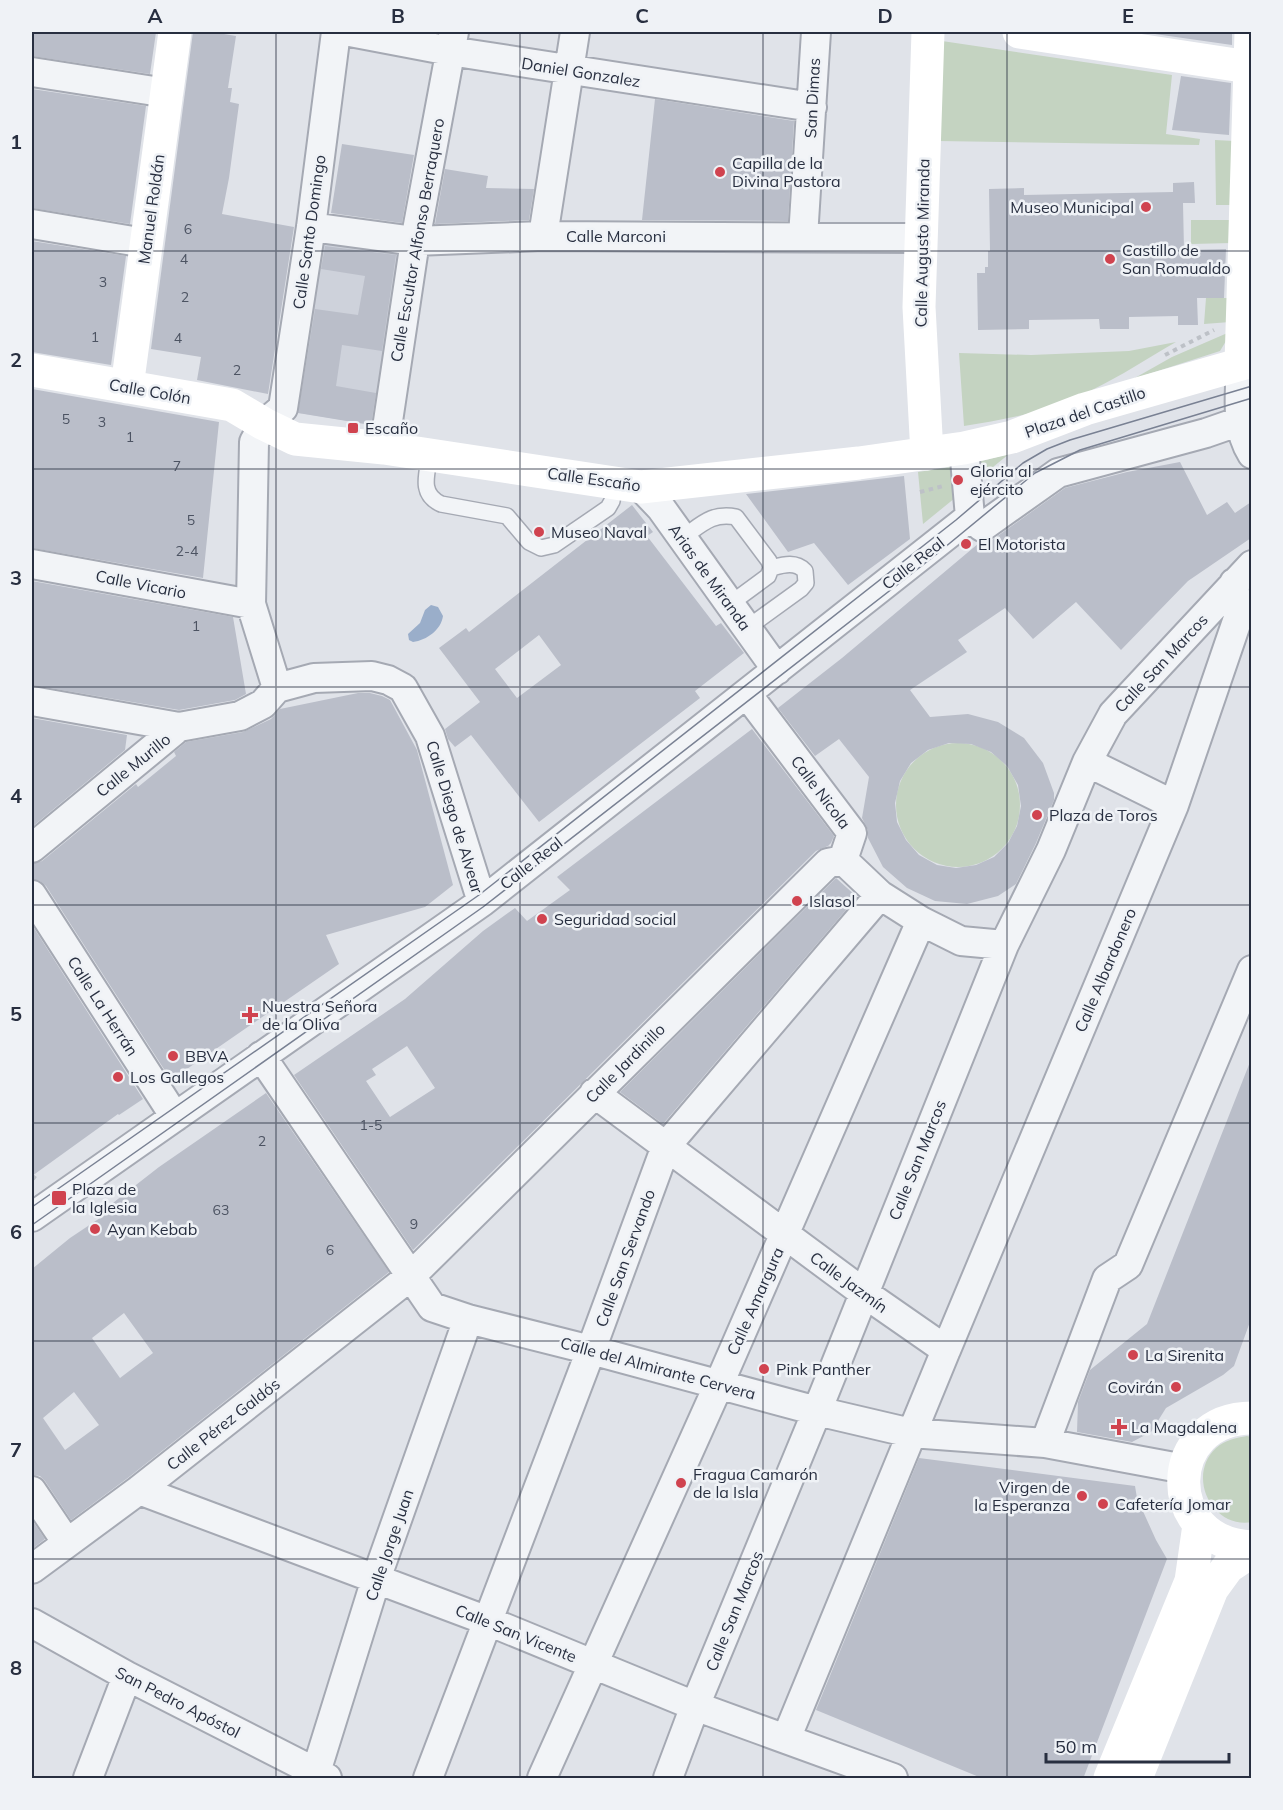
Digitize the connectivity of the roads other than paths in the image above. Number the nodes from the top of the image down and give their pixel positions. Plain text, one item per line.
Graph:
1 (175, 32) edge
2 (336, 32) edge
3 (350, 32) edge
4 (575, 32) edge
5 (816, 32) edge
6 (928, 32) edge
7 (1019, 32) edge
8 (1251, 32) edge
9 (1099, 37) edge
10 (452, 41) edge
11 (1249, 67) junction
12 (569, 70) junction
13 (32, 72) edge
14 (167, 93) junction
15 (812, 107) junction
16 (32, 224) edge
17 (311, 227) junction
18 (543, 236) junction
19 (803, 237) junction
20 (921, 238) junction
21 (414, 241) junction
22 (146, 243) junction
23 (1247, 346) edge
24 (32, 370) edge
25 (127, 387) junction
26 (1245, 419) edge
27 (260, 422) junction
28 (384, 448) junction
29 (964, 448) junction
30 (927, 454) junction
31 (1251, 454) edge
32 (430, 455) junction
33 (628, 485) junction
34 (962, 523) junction
35 (682, 538) junction
36 (32, 564) edge
37 (771, 568) junction
38 (1243, 574) edge
39 (251, 604) junction
40 (730, 604) junction
41 (747, 628) junction
42 (777, 670) junction
43 (277, 688) junction
44 (747, 694) junction
45 (32, 701) edge
46 (179, 727) junction
47 (1087, 762) junction
48 (1174, 805) junction
49 (32, 848) edge
50 (843, 860) junction
51 (32, 895) edge
52 (880, 896) junction
53 (482, 902) junction
54 (921, 921) junction
55 (1004, 945) junction
56 (1251, 970) edge
57 (261, 1056) junction
58 (594, 1093) junction
59 (176, 1116) junction
60 (666, 1146) junction
61 (32, 1217) edge
62 (784, 1235) junction
63 (412, 1275) junction
64 (864, 1293) junction
65 (468, 1319) junction
66 (591, 1350) junction
67 (946, 1350) junction
68 (719, 1384) junction
69 (817, 1411) junction
70 (1248, 1412) edge
71 (911, 1433) junction
72 (1045, 1443) junction
73 (1185, 1468) junction
74 (139, 1490) junction
75 (32, 1491) edge
76 (1199, 1525) junction
77 (67, 1543) junction
78 (1251, 1549) edge
79 (32, 1569) edge
80 (376, 1579) junction
81 (488, 1621) junction
82 (32, 1623) edge
83 (594, 1665) junction
84 (127, 1676) junction
85 (695, 1706) junction
86 (786, 1739) junction
87 (321, 1775) edge
88 (88, 1779) edge
89 (428, 1779) edge
90 (542, 1779) edge
91 (668, 1779) edge
92 (893, 1779) edge
93 (1110, 1779) edge
94 (1136, 1779) edge

1 - 14 street, Manuel Roldán
2 - 17 street, Calle Santo Domingo
3 - 10 street, Daniel Gonzalez
4 - 12 street
5 - 15 street, San Dimas
6 - 20 street, Calle Augusto Miranda
7 - 9 street
8 - 11 street
9 - 11 street
10 - 12 street, Daniel Gonzalez
10 - 21 street, Calle Escultor Alfonso Berraquero
11 - 23 street
12 - 15 street, Daniel Gonzalez
12 - 18 street
13 - 14 street
14 - 22 street, Manuel Roldán
15 - 19 street, San Dimas
16 - 22 street
17 - 21 street, Calle Marconi
17 - 27 street, Calle Santo Domingo
18 - 19 street, Calle Marconi
18 - 21 street, Calle Marconi
19 - 20 street, Calle Marconi
20 - 30 street, Calle Augusto Miranda
21 - 28 street, Calle Escultor Alfonso Berraquero
22 - 25 street, Manuel Roldán
23 - 26 street
23 - 29 street, Plaza del Castillo
24 - 25 street, Calle Colón
25 - 27 street, Calle Colón
26 - 31 street
26 - 34 street
27 - 28 street, Calle Escaño
27 - 39 street
28 - 32 street, Calle Escaño
29 - 30 street, Plaza del Castillo
29 - 34 street
30 - 33 street, Calle Escaño
32 - 33 street, Calle Escaño
32 - 33 lane
33 - 35 street, Arias de Miranda
34 - 42 street, Calle Real
35 - 37 lane
35 - 40 street, Arias de Miranda
36 - 39 street, Calle Vicario
37 - 40 lane
37 - 41 lane
38 - 47 street, Calle San Marcos
38 - 48 street, Calle Albardonero
39 - 43 street
40 - 41 street, Arias de Miranda
41 - 42 street, Arias de Miranda
42 - 44 street, Calle Real
43 - 46 street, Calle Murillo
43 - 53 street, Calle Diego de Alvear
44 - 50 street, Calle Nicola
44 - 53 street, Calle Real
45 - 46 street
46 - 49 street, Calle Murillo
47 - 48 street
47 - 55 street, Calle San Marcos
48 - 67 street, Calle Albardonero
50 - 52 street
50 - 58 street, Calle Jardinillo
51 - 59 street, Calle La Herrán
52 - 54 street
52 - 60 street, Calle San Servando
53 - 57 street, Calle Real
54 - 55 street
54 - 62 street, Calle Amargura
55 - 64 street, Calle San Marcos
56 - 72 street
57 - 59 street, Calle Real
57 - 63 street, Calle del Almirante Cervera
58 - 60 street, Calle Jazmín
58 - 63 street, Calle Jardinillo
59 - 61 street, Calle Real
60 - 62 street, Calle Jazmín
60 - 66 street, Calle San Servando
62 - 64 street, Calle Jazmín
62 - 68 street, Calle Amargura
63 - 65 street, Calle del Almirante Cervera
63 - 74 street, Calle Pérez Galdós
64 - 67 street, Calle Jazmín
64 - 69 street, Calle San Marcos
65 - 66 street, Calle del Almirante Cervera
65 - 80 street, Calle Jorge Juan
66 - 68 street, Calle del Almirante Cervera
66 - 81 street, Calle San Servando
67 - 71 street
68 - 69 street, Calle del Almirante Cervera
68 - 83 street, Calle Amargura
69 - 71 street, Calle del Almirante Cervera
69 - 85 street, Calle San Marcos
70 - 73 street
71 - 72 street, Calle del Almirante Cervera
71 - 86 street
72 - 73 street, Calle del Almirante Cervera
73 - 76 street
74 - 77 street, Calle Pérez Galdós
74 - 80 street, Calle San Vicente
75 - 77 street
76 - 78 street
76 - 93 street
77 - 79 street, Calle Pérez Galdós
78 - 94 street
80 - 81 street, Calle San Vicente
80 - 87 street, Calle Jorge Juan
81 - 83 street, Calle San Vicente
81 - 89 street, Calle San Servando
82 - 84 street, San Pedro Apóstol
83 - 85 street, Calle San Vicente
83 - 90 street, Calle Amargura
84 - 87 street, San Pedro Apóstol
84 - 88 street
85 - 86 street, Calle San Vicente
85 - 91 street, Calle San Marcos
86 - 92 street, Calle San Vicente

